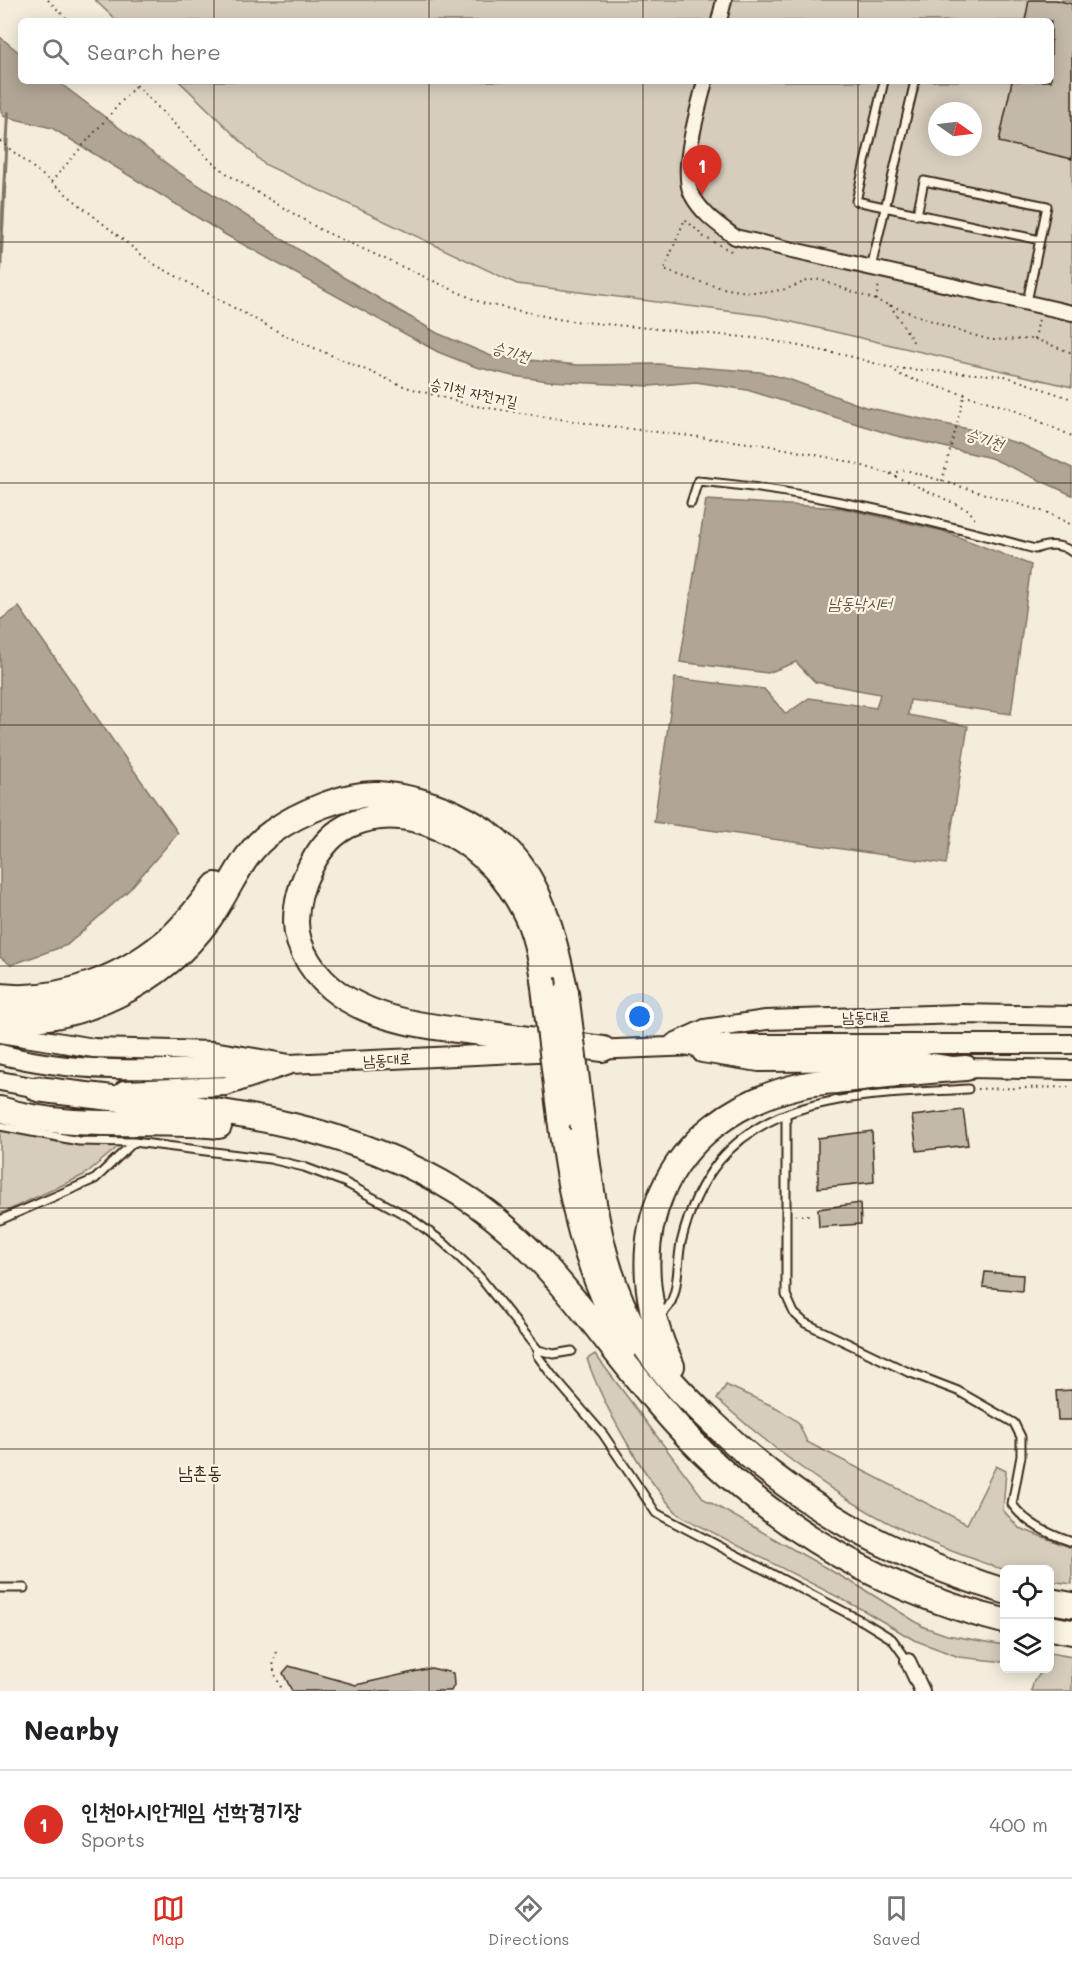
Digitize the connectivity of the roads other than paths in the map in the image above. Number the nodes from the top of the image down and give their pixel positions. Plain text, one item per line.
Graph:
1 (724, 0) edge
2 (720, 18) edge
3 (704, 84) edge
4 (883, 84) edge
5 (914, 84) edge
6 (886, 209) junction
7 (917, 215) junction
8 (1040, 240) junction
9 (870, 274) junction
10 (1027, 302) junction
11 (1072, 313) edge
12 (691, 503) dead end
13 (1072, 552) edge
14 (254, 847) junction
15 (0, 996) edge
16 (1072, 1016) edge
17 (0, 1019) edge
18 (0, 1033) edge
19 (1072, 1044) edge
20 (664, 1047) junction
21 (603, 1049) junction
22 (0, 1054) edge
23 (290, 1064) junction
24 (1072, 1070) edge
25 (967, 1079) junction
26 (0, 1081) edge
27 (38, 1089) junction
28 (0, 1109) edge
29 (786, 1114) junction
30 (0, 1126) edge
31 (134, 1142) junction
32 (385, 1153) junction
33 (0, 1220) edge
34 (660, 1314) dead end
35 (538, 1350) junction
36 (572, 1351) dead end
37 (688, 1401) junction
38 (660, 1406) junction
39 (1072, 1542) edge
40 (0, 1588) edge
41 (24, 1588) dead end
42 (1000, 1589) edge
43 (1054, 1602) edge
44 (1072, 1605) edge
45 (1000, 1620) edge
46 (1054, 1630) edge
47 (1072, 1632) edge
48 (908, 1661) joint
49 (922, 1691) edge

1 - 2 street
3 - 9 street
4 - 6 lane
5 - 6 lane
6 - 7 lane
6 - 9 lane
7 - 8 lane
7 - 8 lane
8 - 10 lane
9 - 10 street
10 - 11 street
12 - 13 lane
14 - 15 highway
14 - 17 highway
14 - 37 highway, bridge
16 - 20 main road, 남동대로
18 - 23 main road, 남동대로
19 - 20 main road, 남동대로
20 - 21 main road, 남동대로
20 - 25 main road, 남동대로
21 - 23 main road, 남동대로
21 - 38 highway, bridge
22 - 23 main road
23 - 27 main road, 남동대로
24 - 25 main road, 남동대로
25 - 29 lane
25 - 37 highway
26 - 27 main road, 남동대로
27 - 32 highway
28 - 32 highway
29 - 34 lane
29 - 39 lane
30 - 31 lane
31 - 33 lane
31 - 35 lane
32 - 38 highway
35 - 36 lane
35 - 48 lane
37 - 42 highway
38 - 45 highway
40 - 41 lane
43 - 44 highway
46 - 47 highway
48 - 49 street

